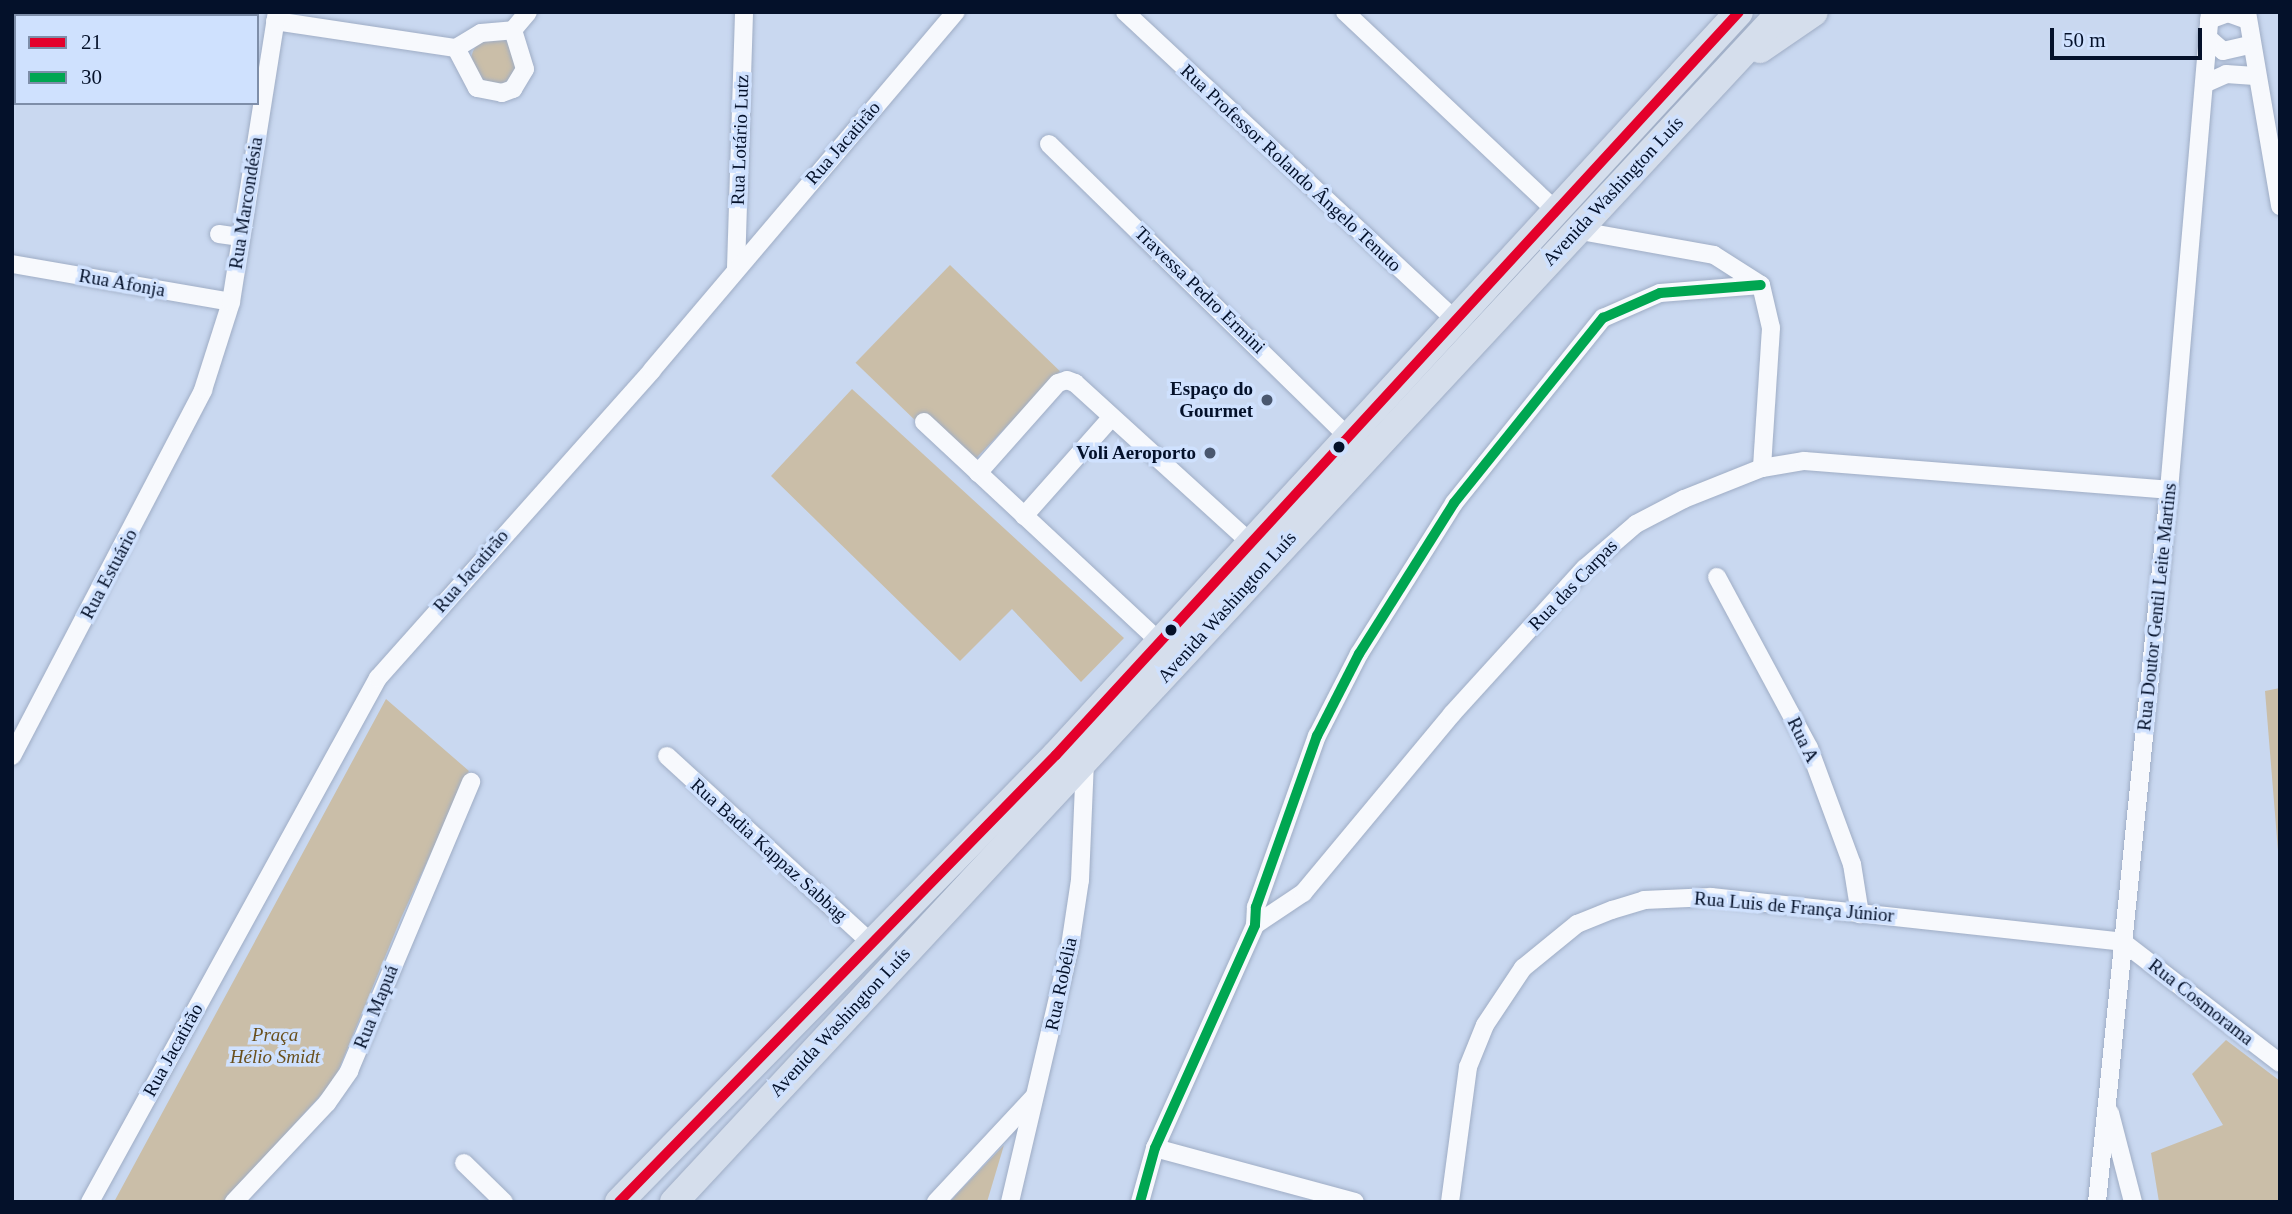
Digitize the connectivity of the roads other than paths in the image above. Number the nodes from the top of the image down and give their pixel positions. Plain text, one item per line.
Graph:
1 (528, 12) edge
2 (744, 12) edge
3 (956, 12) edge
4 (1125, 12) edge
5 (1345, 12) edge
6 (1713, 12) edge
7 (1739, 12) edge
8 (1781, 12) edge
9 (1814, 12) edge
10 (2247, 16) edge
11 (276, 17) edge
12 (2209, 23) edge
13 (513, 30) junction
14 (2250, 45) junction
15 (456, 48) junction
16 (1731, 67) junction
17 (2255, 76) junction
18 (2204, 84) junction
19 (1639, 120) junction
20 (1049, 144) dead end
21 (2280, 206) edge
22 (1566, 221) junction
23 (219, 234) dead end
24 (241, 237) junction
25 (12, 264) edge
26 (736, 268) junction
27 (1761, 285) junction
28 (231, 302) junction
29 (1458, 323) junction
30 (195, 389) joint
31 (1111, 418) junction
32 (923, 422) dead end
33 (1349, 438) junction
34 (1762, 468) junction
35 (978, 473) junction
36 (2169, 490) junction
37 (1024, 516) junction
38 (1251, 543) junction
39 (1717, 577) dead end
40 (1160, 642) junction
41 (15, 747) edge
42 (667, 756) dead end
43 (1085, 762) junction
44 (471, 782) dead end
45 (1860, 914) junction
46 (1255, 925) junction
47 (2123, 942) junction
48 (871, 943) junction
49 (2280, 1063) edge
50 (1036, 1096) junction
51 (2107, 1099) junction
52 (1155, 1147) junction
53 (464, 1163) dead end
54 (90, 1202) edge
55 (234, 1202) edge
56 (504, 1202) edge
57 (619, 1202) edge
58 (674, 1202) edge
59 (936, 1202) edge
60 (1010, 1202) edge
61 (1140, 1202) edge
62 (1355, 1202) edge
63 (1450, 1202) edge
64 (2097, 1202) edge
65 (2133, 1202) edge

1 - 13 street
2 - 26 street, Rua Lotário Lutz
3 - 26 street, Rua Jacatirão
4 - 29 street, Rua Professor Rolando Ângelo Tenuto
5 - 22 street
6 - 19 highway
7 - 19 highway, Avenida Washington Luís
8 - 16 highway, Avenida Washington Luís
9 - 16 highway
10 - 12 street
10 - 14 street
11 - 15 street
11 - 24 street, Rua Marcondésia
12 - 14 street
12 - 18 street, Rua Doutor Gentil Leite Martins
13 - 15 street
13 - 15 street
14 - 17 street
16 - 22 highway, Avenida Washington Luís
17 - 18 street
17 - 21 street
18 - 36 street, Rua Doutor Gentil Leite Martins
19 - 22 highway, Avenida Washington Luís
20 - 33 street, Travessa Pedro Ermini
22 - 27 street
22 - 29 highway, Avenida Washington Luís
22 - 43 highway, Avenida Washington Luís
23 - 24 street
24 - 28 street, Rua Marcondésia
25 - 28 street, Rua Afonja
26 - 54 street, Rua Jacatirão
27 - 34 street
27 - 46 street
28 - 30 street, Rua Marcondésia
29 - 33 highway, Avenida Washington Luís
30 - 41 street, Rua Estuário
31 - 35 street
31 - 37 street
31 - 38 street
32 - 35 street
33 - 38 highway, Avenida Washington Luís
34 - 36 street, Rua das Carpas
34 - 46 street, Rua das Carpas
35 - 37 street
36 - 47 street, Rua Doutor Gentil Leite Martins
37 - 40 street
38 - 40 highway, Avenida Washington Luís
39 - 45 street, Rua A
40 - 48 highway, Avenida Washington Luís
42 - 48 street, Rua Badia Kappaz Sabbag
43 - 50 street, Rua Robélia
43 - 58 highway, Avenida Washington Luís
44 - 55 street, Rua Mapuá
45 - 47 street, Rua Luis de França Júnior
45 - 63 street, Rua Luis de França Júnior
46 - 52 street
47 - 49 street, Rua Cosmorama
47 - 51 street, Rua Doutor Gentil Leite Martins
48 - 57 highway, Avenida Washington Luís
50 - 59 street
50 - 60 street, Rua Robélia
51 - 64 street, Rua Doutor Gentil Leite Martins
51 - 65 street
52 - 61 street
52 - 62 street
53 - 56 street

